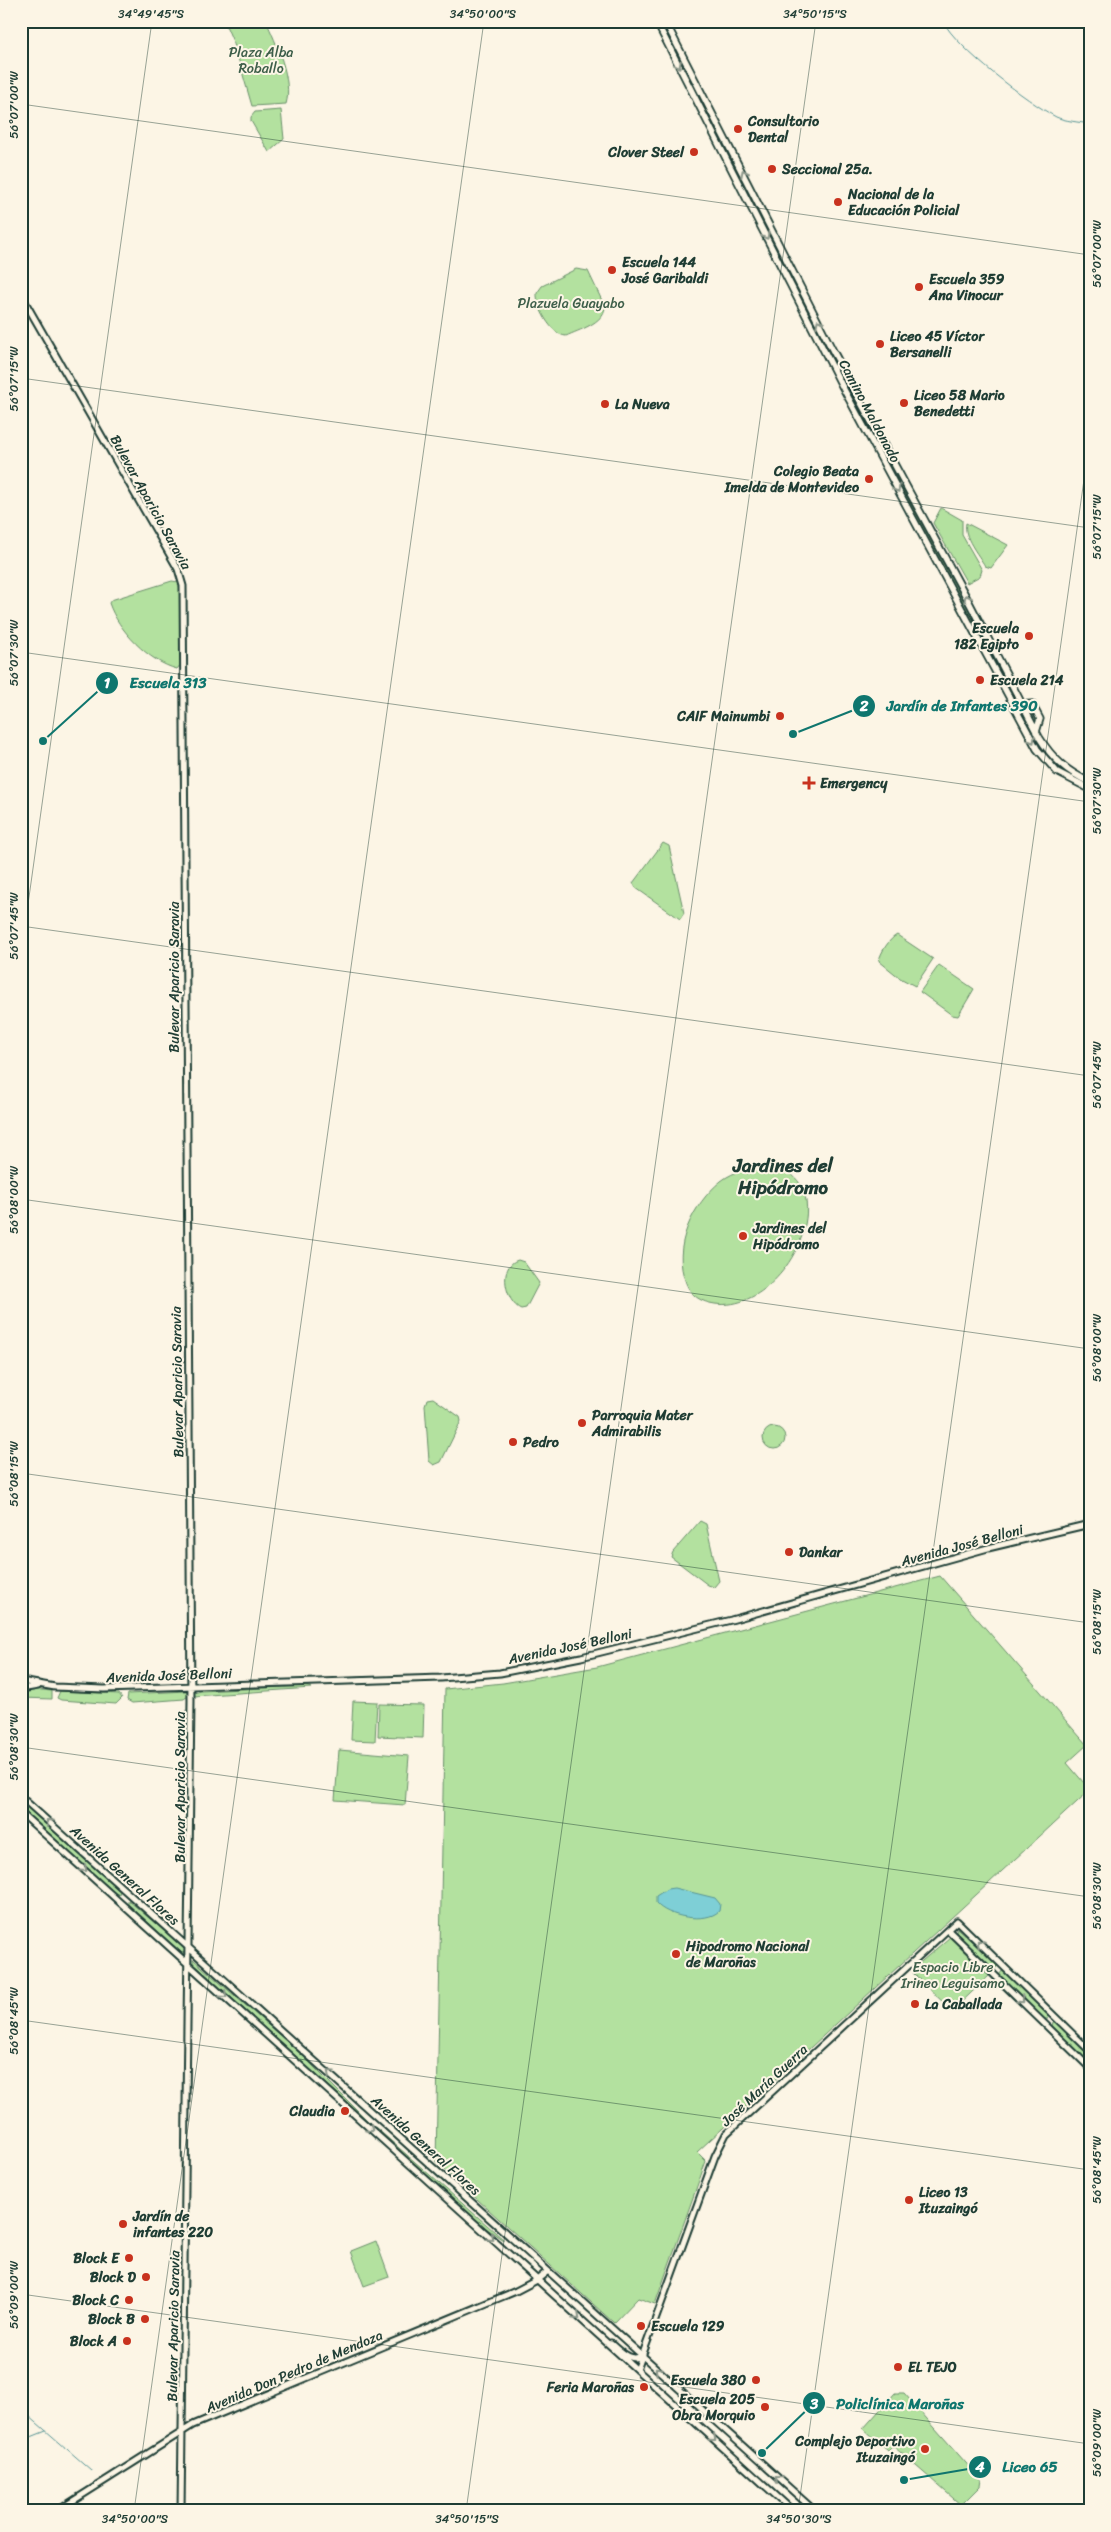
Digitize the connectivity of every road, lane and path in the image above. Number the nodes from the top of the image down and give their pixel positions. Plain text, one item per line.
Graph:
1 (656, 21) edge
2 (665, 21) edge
3 (21, 295) edge
4 (1021, 704) junction
5 (1014, 707) junction
6 (1036, 732) junction
7 (1090, 782) edge
8 (1090, 789) edge
9 (1090, 1524) edge
10 (21, 1682) edge
11 (41, 1685) junction
12 (191, 1686) junction
13 (21, 1690) edge
14 (21, 1797) edge
15 (21, 1813) edge
16 (948, 1930) junction
17 (189, 1949) junction
18 (189, 1962) junction
19 (1090, 2051) edge
20 (1090, 2068) edge
21 (548, 2271) junction
22 (544, 2276) junction
23 (537, 2280) junction
24 (574, 2294) junction
25 (598, 2335) junction
26 (643, 2355) junction
27 (637, 2370) junction
28 (183, 2431) junction
29 (57, 2511) edge
30 (181, 2511) edge
31 (793, 2511) edge
32 (815, 2511) edge

1 -> 5 main road, Camino Maldonado
4 -> 2 main road, Camino Maldonado
3 - 12 main road, Bulevar Aparicio Saravia
4 - 5 main road
4 - 6 main road, Camino Maldonado
4 - 6 main road
5 -> 8 main road, Camino Maldonado
6 - 7 main road, Camino Maldonado
9 - 12 main road, Avenida José Belloni
10 - 11 main road, Avenida José Belloni
11 - 12 main road, Avenida José Belloni
11 - 13 main road, Avenida José Belloni
12 - 17 main road, Bulevar Aparicio Saravia
17 -> 14 main road, Avenida General Flores
15 -> 18 main road, Avenida General Flores
19 -> 16 main road, José María Guerra
16 -> 20 main road
16 - 26 main road, José María Guerra
17 - 18 main road, Bulevar Aparicio Saravia
21 -> 17 main road, Avenida General Flores
18 -> 23 main road, Avenida General Flores
18 - 28 main road, Bulevar Aparicio Saravia
21 - 22 main road, Avenida Don Pedro de Mendoza
21 - 24 main road, Avenida General Flores
22 - 23 main road, Avenida Don Pedro de Mendoza
22 - 24 main road
23 -> 25 main road, Avenida General Flores
23 - 28 main road, Avenida Don Pedro de Mendoza
24 - 26 main road, Avenida General Flores
25 - 26 main road
25 - 27 main road, Avenida General Flores
26 - 27 main road, José María Guerra
32 -> 26 main road, Avenida General Flores
27 -> 31 main road, Avenida General Flores
28 - 29 main road, Avenida Don Pedro de Mendoza
28 - 30 main road, Bulevar Aparicio Saravia

